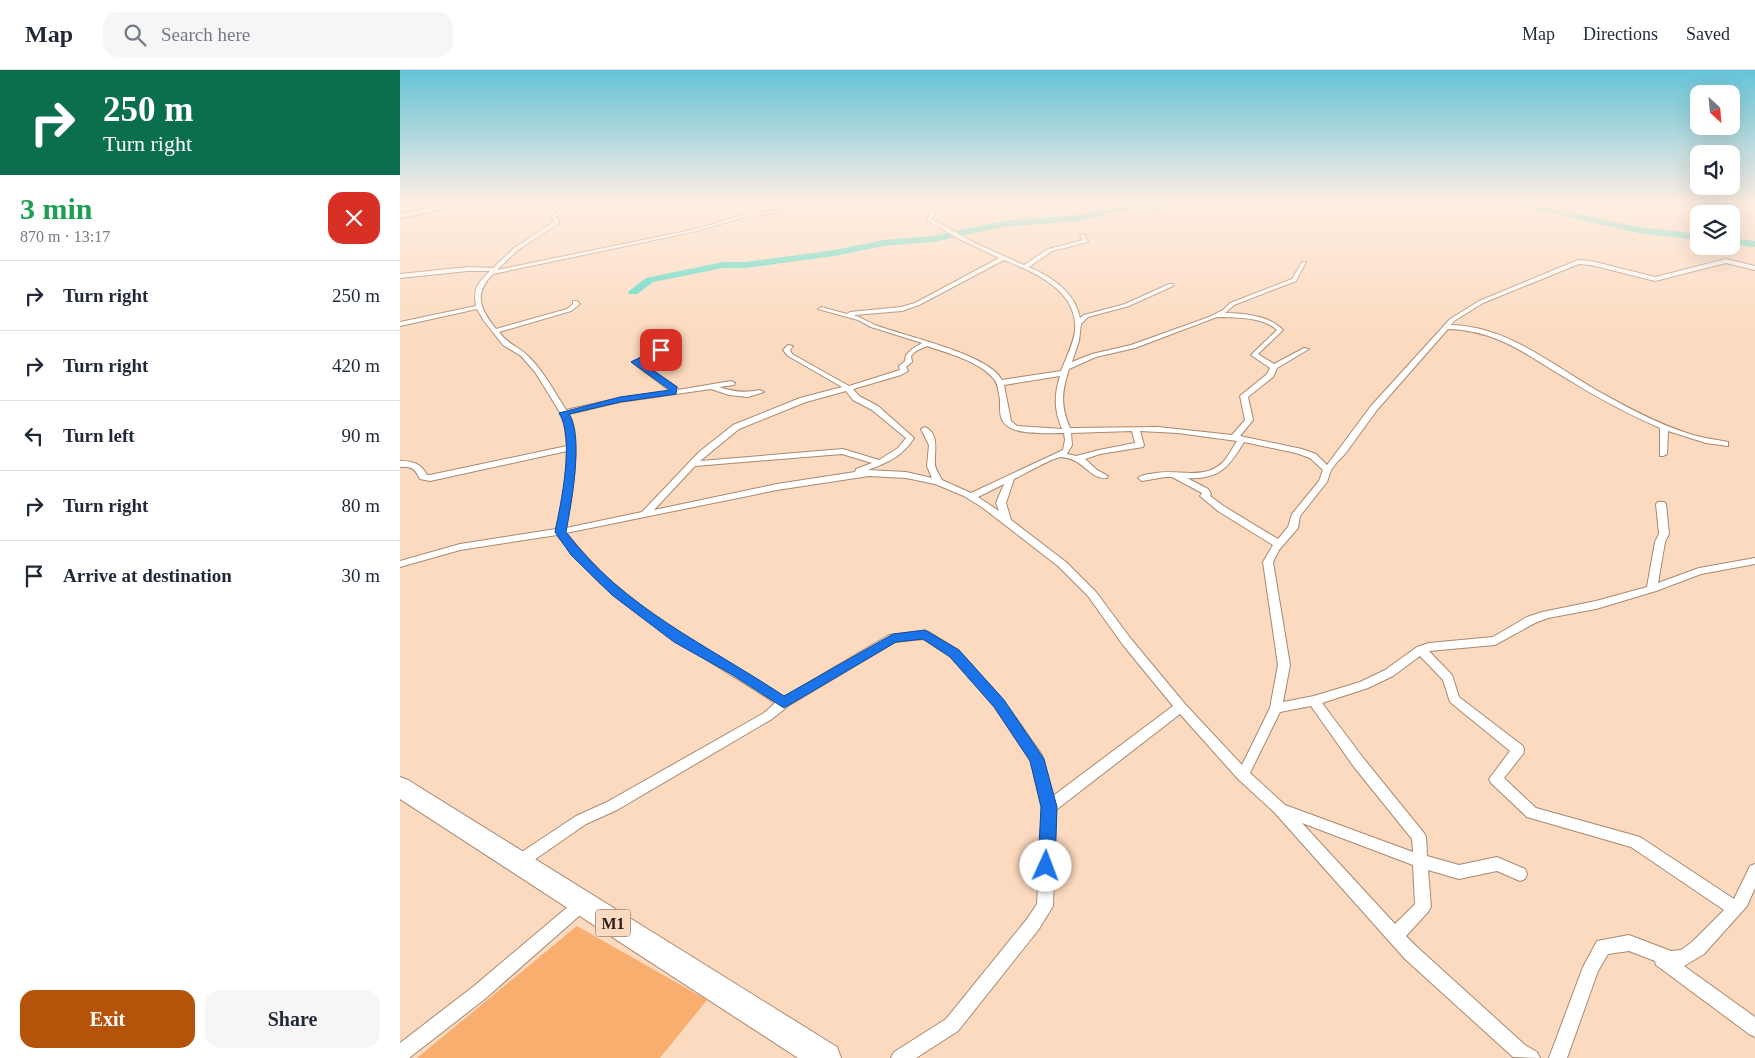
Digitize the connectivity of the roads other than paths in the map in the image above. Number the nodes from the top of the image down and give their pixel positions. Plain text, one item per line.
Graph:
1 (519, 247) edge
2 (612, 247) edge
3 (979, 247) edge
4 (1062, 247) edge
5 (1003, 258) junction
6 (1304, 263) dead end
7 (1026, 266) junction
8 (1755, 268) edge
9 (493, 271) junction
10 (400, 276) edge
11 (1171, 285) dead end
12 (575, 302) dead end
13 (479, 307) junction
14 (821, 309) dead end
15 (844, 315) junction
16 (1211, 318) junction
17 (1078, 323) junction
18 (400, 324) edge
19 (1448, 327) junction
20 (496, 331) junction
21 (657, 342) dead end
22 (927, 343) junction
23 (790, 346) dead end
24 (1306, 349) dead end
25 (1274, 367) junction
26 (1066, 370) junction
27 (731, 383) dead end
28 (1000, 383) junction
29 (708, 388) junction
30 (848, 388) junction
31 (674, 392) junction
32 (760, 392) dead end
33 (564, 413) junction
34 (1664, 426) junction
35 (926, 429) dead end
36 (1136, 429) junction
37 (1067, 432) junction
38 (1238, 439) junction
39 (1725, 444) dead end
40 (571, 448) junction
41 (1663, 454) dead end
42 (1062, 455) junction
43 (1079, 458) junction
44 (880, 463) junction
45 (400, 464) edge
46 (692, 464) junction
47 (1327, 470) junction
48 (1173, 474) junction
49 (849, 475) junction
50 (1104, 476) dead end
51 (1142, 478) dead end
52 (1010, 479) junction
53 (938, 482) junction
54 (972, 496) junction
55 (1661, 504) dead end
56 (645, 515) junction
57 (1008, 524) junction
58 (560, 532) junction
59 (1279, 544) junction
60 (1755, 561) edge
61 (400, 564) edge
62 (1652, 589) junction
63 (1421, 650) junction
64 (1314, 701) junction
65 (784, 703) junction
66 (1181, 707) junction
67 (1276, 708) junction
68 (1243, 775) junction
69 (400, 787) edge
70 (1049, 807) junction
71 (1279, 808) junction
72 (1420, 861) junction
73 (517, 864) junction
74 (1755, 871) edge
75 (1520, 874) dead end
76 (582, 904) junction
77 (1736, 909) junction
78 (1395, 936) junction
79 (1656, 954) junction
80 (1755, 1028) edge
81 (400, 1054) edge
82 (826, 1058) edge
83 (900, 1058) edge
84 (1532, 1058) edge
85 (1558, 1058) edge

1 - 9 street
2 - 9 street
3 - 5 street
4 - 7 street
5 - 7 street
5 - 15 street
6 - 16 street
7 - 17 street
8 - 19 street
9 - 10 street
9 - 13 street
11 - 17 street
12 - 20 street
13 - 18 street
13 - 20 street
14 - 15 street
15 - 22 street
16 - 25 street
16 - 26 street
17 - 26 street
19 - 34 street
19 - 47 street
20 - 33 street
21 - 31 street
22 - 28 street
22 - 30 street
23 - 30 street
24 - 25 street
25 - 38 street
26 - 28 street
26 - 37 street
27 - 29 street
28 - 37 street
29 - 31 street
29 - 32 street
30 - 44 street
30 - 46 street
31 - 33 street
33 - 40 street
34 - 39 street
34 - 41 street
35 - 53 street
36 - 37 street
36 - 38 street
36 - 43 street
37 - 42 street
38 - 47 street
38 - 48 street
40 - 45 street
40 - 58 street
42 - 43 street
42 - 52 street
43 - 50 street
44 - 46 street
44 - 49 street
46 - 56 street
47 - 59 street
48 - 51 street
48 - 59 street
49 - 53 street
49 - 56 street
52 - 54 street
52 - 57 street
53 - 54 street
54 - 57 street
55 - 62 street
56 - 58 street
57 - 66 street
58 - 61 street
58 - 65 street
59 - 67 street
60 - 62 street
62 - 63 street
63 - 64 street
63 - 77 street
64 - 67 street
64 - 72 street
65 - 70 street
65 - 73 street
66 - 68 street
66 - 70 street
67 - 68 street
68 - 71 street
69 - 73 highway, M1
70 - 83 street
71 - 72 street
71 - 78 street
72 - 75 street
72 - 78 street
73 - 76 highway, M1
74 - 77 street
76 - 81 street
76 - 82 highway, M1
77 - 79 street
78 - 84 street
79 - 80 street
79 - 85 street

